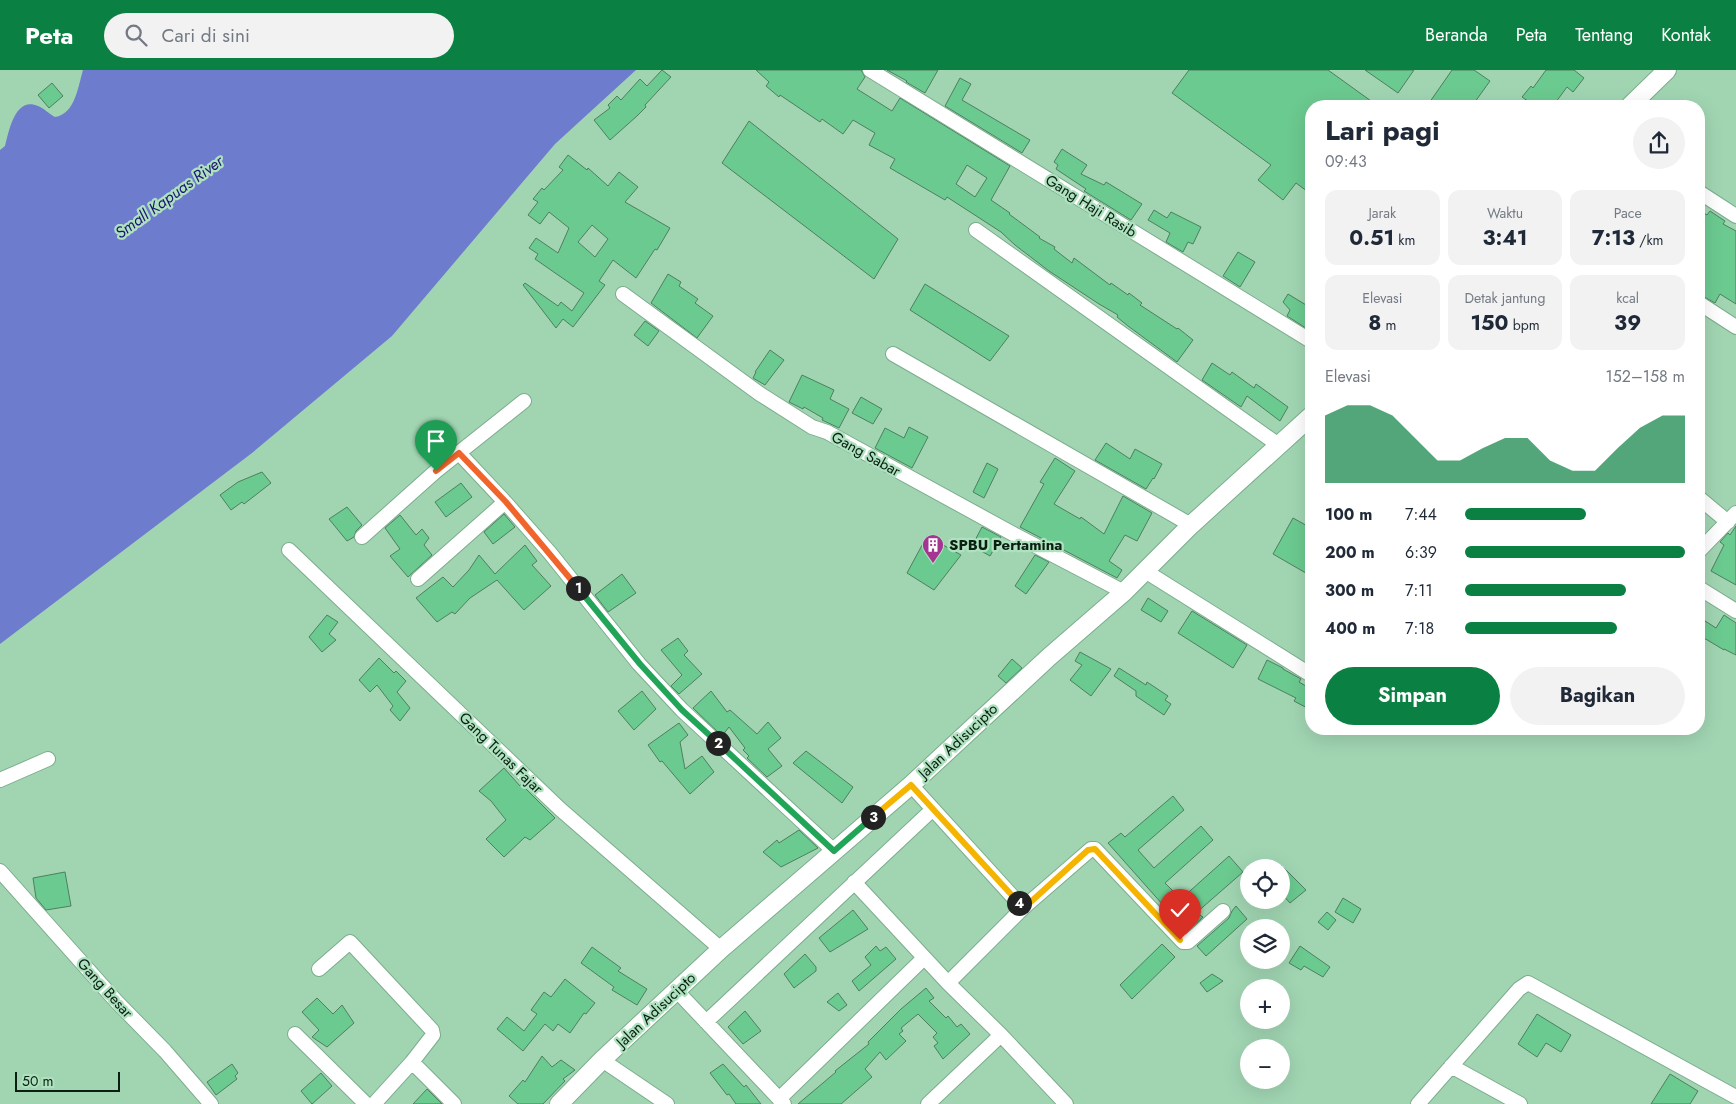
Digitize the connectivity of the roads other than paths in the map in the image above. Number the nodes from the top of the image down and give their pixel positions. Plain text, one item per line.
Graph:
1 (870, 70) edge
2 (1667, 70) edge
3 (1636, 100) edge
4 (1705, 196) edge
5 (1736, 216) edge
6 (976, 230) dead end
7 (623, 294) dead end
8 (1705, 307) edge
9 (1736, 326) edge
10 (1305, 337) edge
11 (893, 354) dead end
12 (524, 401) dead end
13 (1305, 422) edge
14 (1280, 446) junction
15 (459, 453) junction
16 (506, 502) junction
17 (1705, 502) edge
18 (1732, 518) edge
19 (1191, 525) junction
20 (362, 537) dead end
21 (1705, 546) edge
22 (288, 550) dead end
23 (1145, 571) junction
24 (418, 579) dead end
25 (1124, 592) junction
26 (1705, 592) edge
27 (1736, 611) edge
28 (1305, 671) edge
29 (48, 759) dead end
30 (0, 780) edge
31 (911, 785) junction
32 (933, 809) junction
33 (834, 851) junction
34 (0, 871) edge
35 (854, 882) junction
36 (1024, 908) junction
37 (1224, 911) dead end
38 (721, 949) junction
39 (924, 958) junction
40 (319, 970) dead end
41 (948, 983) junction
42 (676, 990) junction
43 (706, 1022) junction
44 (295, 1034) dead end
45 (1001, 1036) junction
46 (602, 1060) junction
47 (412, 1062) junction
48 (1451, 1066) junction
49 (1736, 1097) edge
50 (782, 1102) edge
51 (211, 1104) edge
52 (366, 1104) edge
53 (374, 1104) edge
54 (454, 1104) edge
55 (559, 1104) edge
56 (667, 1104) edge
57 (928, 1104) edge
58 (1066, 1104) edge
59 (1418, 1104) edge
60 (1520, 1104) edge

1 - 10 street, Gang Haji Rasib
2 - 3 main road
4 - 5 street
6 - 14 street
7 - 25 street, Gang Sabar
8 - 9 street
11 - 19 street
12 - 15 street
13 - 14 main road, Jalan Adisucipto
14 - 19 main road, Jalan Adisucipto
15 - 16 street
15 - 20 street
16 - 24 street
16 - 33 street
17 - 18 street
18 - 21 street
19 - 23 main road, Jalan Adisucipto
22 - 38 street, Gang Tunas Fajar
23 - 25 main road, Jalan Adisucipto
23 - 28 street
25 - 31 main road, Jalan Adisucipto
26 - 27 street
29 - 30 street
31 - 32 street
31 - 33 main road, Jalan Adisucipto
32 - 35 street
32 - 36 street
33 - 38 main road, Jalan Adisucipto
34 - 51 street, Gang Besar
35 - 39 street
35 - 43 street
36 - 37 street
36 - 41 street
38 - 42 main road, Jalan Adisucipto
39 - 41 street
39 - 50 street
40 - 47 street
41 - 45 street
42 - 43 street
42 - 46 main road, Jalan Adisucipto
43 - 50 street
44 - 52 street
45 - 57 street
45 - 58 street
46 - 55 main road, Jalan Adisucipto
46 - 56 street
47 - 53 street
47 - 54 street
48 - 49 street
48 - 59 street
48 - 60 street

